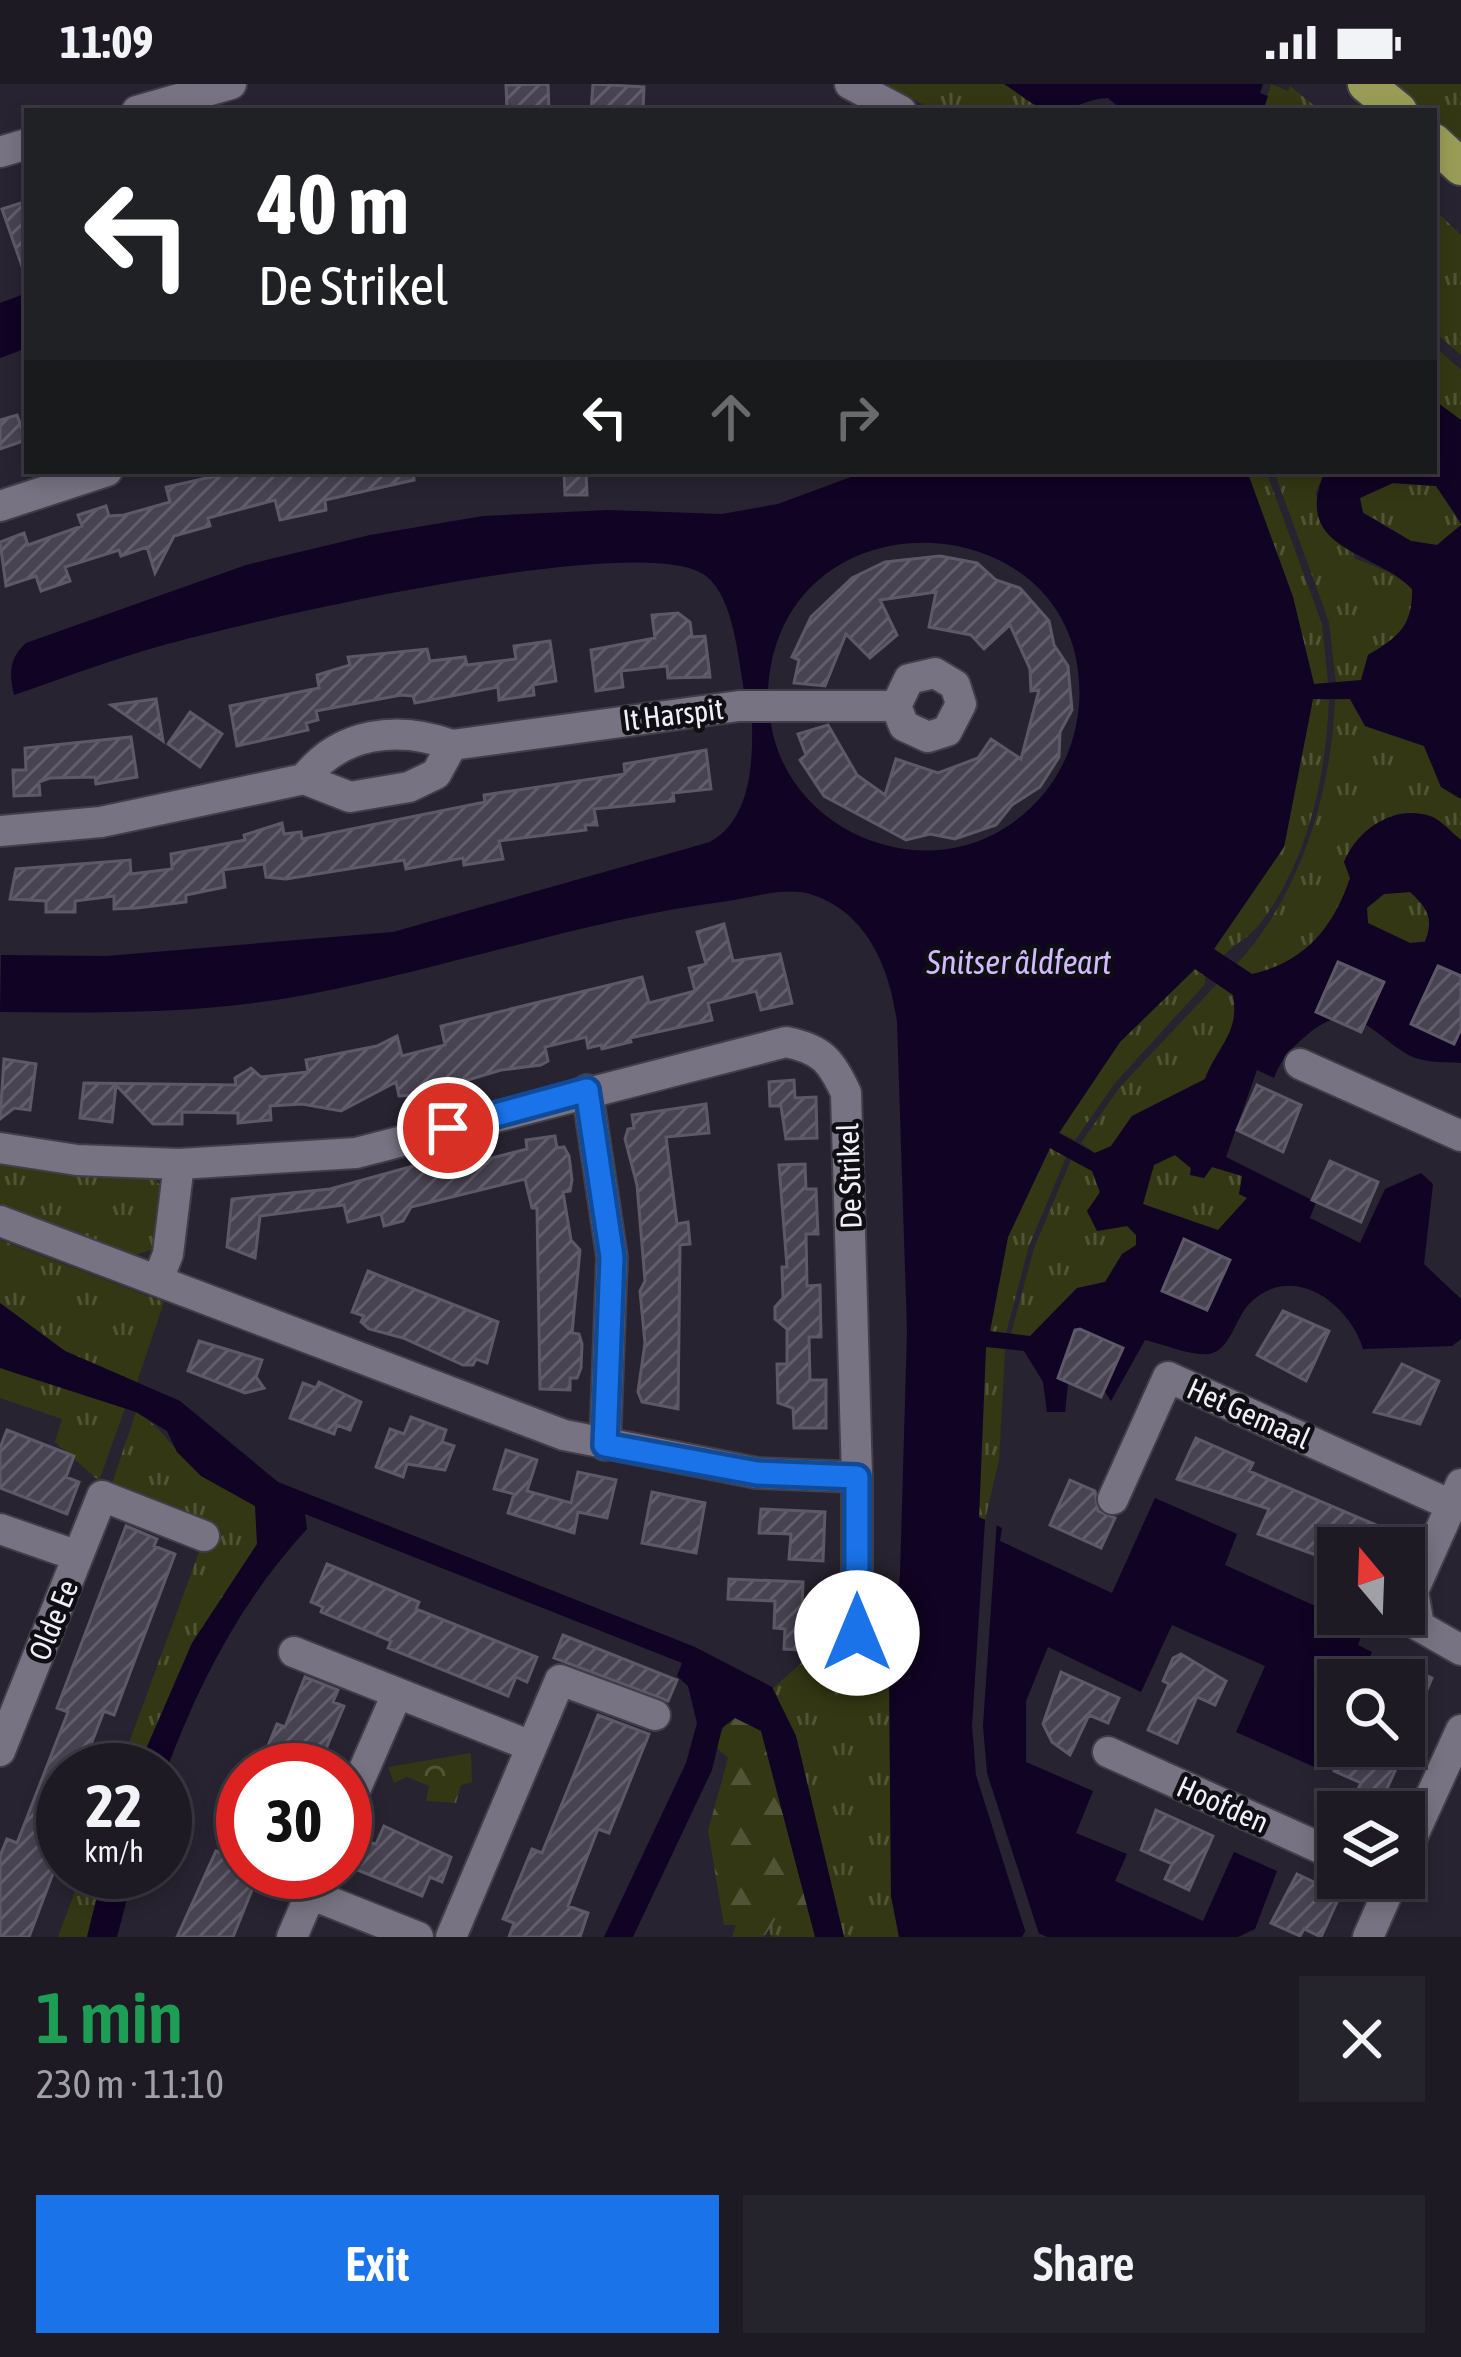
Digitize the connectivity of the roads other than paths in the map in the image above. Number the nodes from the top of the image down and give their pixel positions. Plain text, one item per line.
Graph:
1 (231, 84) edge
2 (850, 84) edge
3 (1366, 84) edge
4 (147, 108) edge
5 (895, 108) edge
6 (1395, 108) edge
7 (1437, 145) edge
8 (1461, 167) edge
9 (98, 474) edge
10 (0, 506) edge
11 (896, 706) dead end
12 (452, 745) junction
13 (304, 779) junction
14 (0, 831) edge
15 (1300, 1064) dead end
16 (587, 1090) junction
17 (1461, 1136) edge
18 (0, 1148) edge
19 (179, 1164) junction
20 (0, 1221) edge
21 (158, 1280) junction
22 (605, 1445) junction
23 (857, 1477) junction
24 (1456, 1494) edge
25 (1113, 1499) dead end
26 (0, 1529) edge
27 (204, 1536) dead end
28 (78, 1556) junction
29 (857, 1633) dead end
30 (1461, 1650) edge
31 (294, 1652) dead end
32 (397, 1694) junction
33 (656, 1715) dead end
34 (1458, 1745) edge
35 (531, 1746) junction
36 (0, 1750) edge
37 (372, 1751) edge
38 (1108, 1752) dead end
39 (1425, 1811) edge
40 (1317, 1847) edge
41 (308, 1899) edge
42 (346, 1899) edge
43 (1383, 1899) edge
44 (292, 1937) edge
45 (418, 1937) edge
46 (451, 1937) edge
47 (1368, 1937) edge

1 - 4 street
2 - 5 street
3 - 6 main road
7 - 8 main road
9 - 10 street
11 - 12 street, It Harspit
12 - 13 street, It Harspit
12 - 13 street, It Harspit
13 - 14 street, It Harspit
15 - 17 street
16 - 19 street, De Strikel
16 - 22 street
16 - 23 street, De Strikel
18 - 19 street, De Strikel
19 - 21 street
20 - 21 street
21 - 22 street
22 - 23 street
23 - 29 street, De Strikel
24 - 25 street, Het Gemaal
24 - 30 street, Het Gemaal
26 - 28 street, Olde Ee
27 - 28 street, Olde Ee
28 - 36 street, Olde Ee
31 - 32 street
32 - 35 street
32 - 37 street
33 - 35 street
34 - 39 street
35 - 46 street
38 - 40 street, Hoofden
41 - 44 street
42 - 45 street
43 - 47 street

